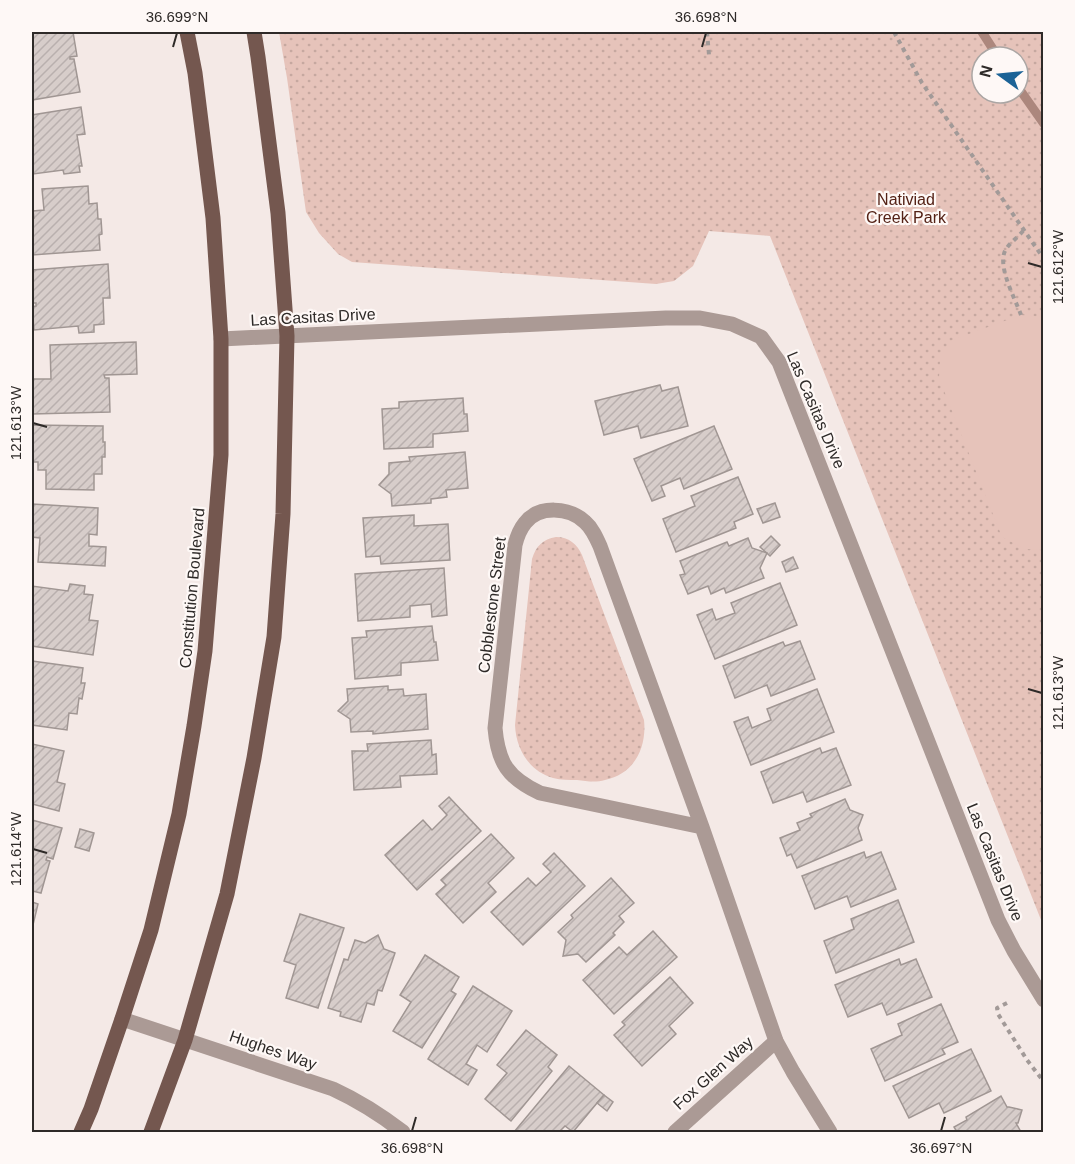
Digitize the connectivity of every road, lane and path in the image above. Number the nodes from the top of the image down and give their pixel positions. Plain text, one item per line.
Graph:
1 (187, 32) edge
2 (254, 32) edge
3 (707, 32) edge
4 (894, 32) edge
5 (709, 55) dead end
6 (1023, 231) junction
7 (1044, 259) edge
8 (1021, 315) dead end
9 (287, 336) junction
10 (221, 339) junction
11 (702, 828) junction
12 (1044, 1000) edge
13 (1006, 1003) dead end
14 (122, 1019) junction
15 (185, 1040) junction
16 (776, 1041) junction
17 (1044, 1082) edge
18 (81, 1132) edge
19 (151, 1132) edge
20 (403, 1132) edge
21 (675, 1132) edge
22 (830, 1132) edge

1 - 10 main road, Constitution Boulevard
2 - 9 main road
3 - 5 path
4 - 6 path
6 - 7 path
6 - 8 path
9 - 10 street, Las Casitas Drive
9 - 12 street, Las Casitas Drive
9 - 15 main road
10 - 14 main road, Constitution Boulevard
11 - 11 street, Cobblestone Street
11 - 16 street, Cobblestone Street
13 - 17 path
14 - 15 street, Hughes Way
14 - 18 main road, Constitution Boulevard
15 - 19 main road
15 - 20 street, Hughes Way
16 - 21 street, Fox Glen Way
16 - 22 street, Cobblestone Street

